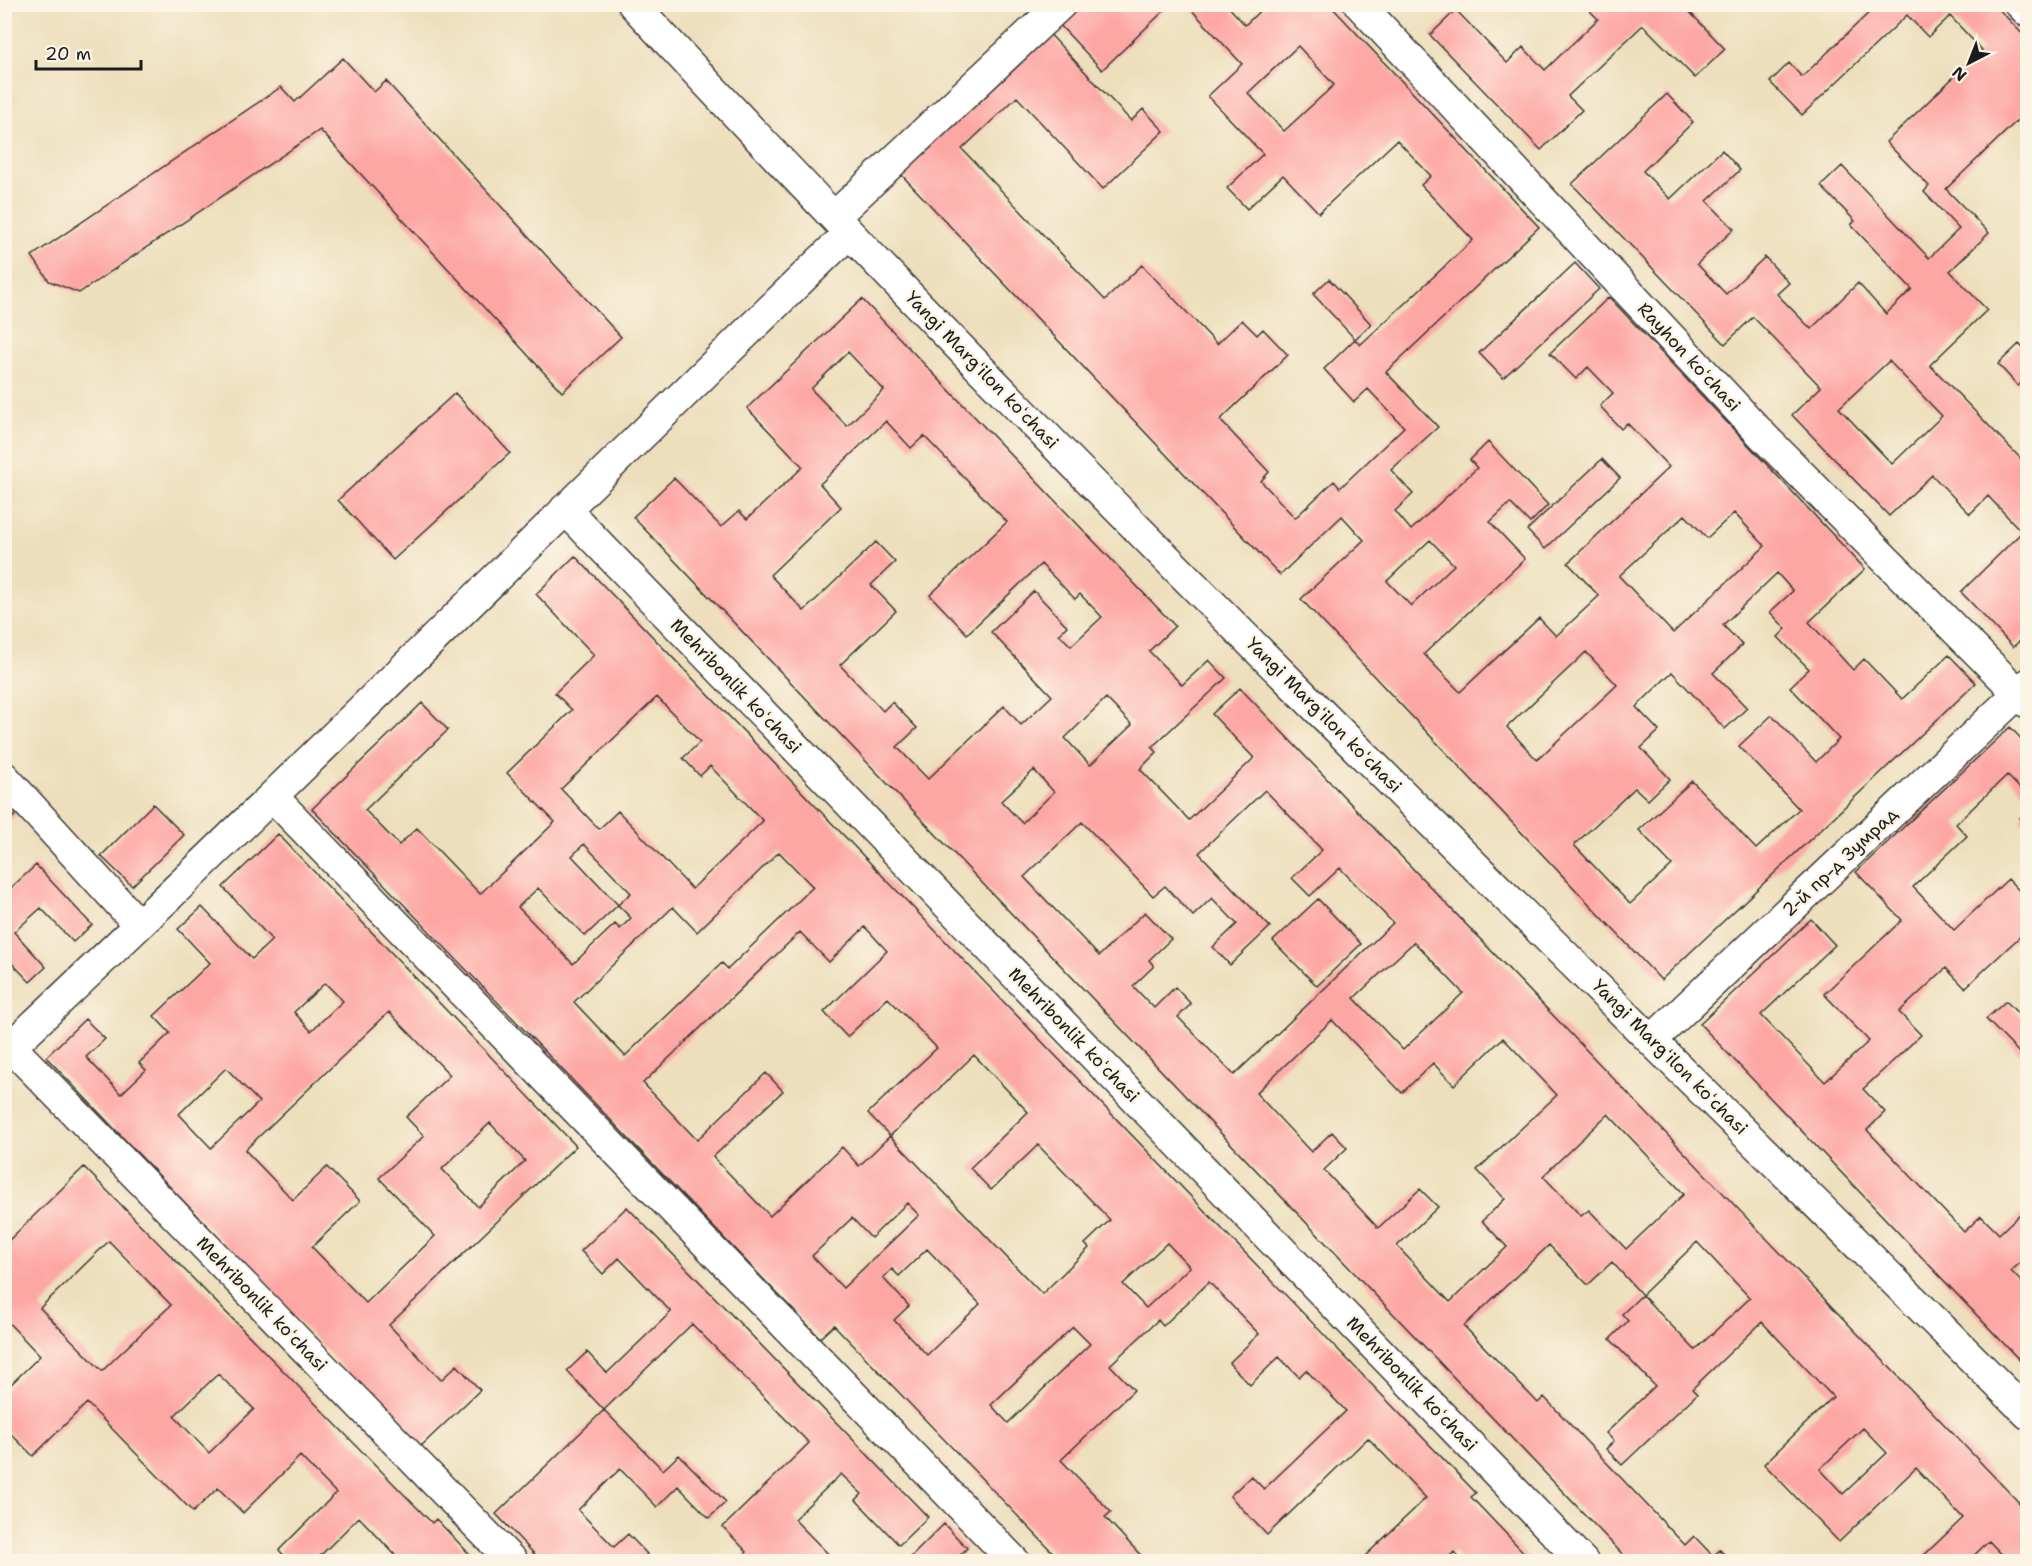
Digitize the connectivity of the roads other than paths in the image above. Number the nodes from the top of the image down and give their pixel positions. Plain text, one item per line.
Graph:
1 (633, 4) edge
2 (1061, 4) edge
3 (1359, 4) edge
4 (2020, 4) edge
5 (2028, 12) edge
6 (842, 225) junction
7 (565, 508) junction
8 (2024, 693) edge
9 (4, 777) edge
10 (273, 797) junction
11 (139, 925) junction
12 (1652, 1040) junction
13 (8, 1050) edge
14 (2028, 1414) edge
15 (513, 1562) edge
16 (1015, 1562) edge
17 (1583, 1562) edge

1 - 6 street, Yangi Margʻilon koʻchasi
2 - 6 street, Mehribonlik koʻchasi
3 - 8 street, Rayhon koʻchasi
4 - 5 street
6 - 7 street, Mehribonlik koʻchasi
6 - 12 street, Yangi Margʻilon koʻchasi
7 - 10 street, Mehribonlik koʻchasi
7 - 17 street, Mehribonlik koʻchasi
8 - 12 street, 2-й пр-д Зумрад
9 - 11 street
10 - 11 street, Mehribonlik koʻchasi
10 - 16 street
11 - 13 street, Mehribonlik koʻchasi
12 - 14 street, Yangi Margʻilon koʻchasi
13 - 15 street, Mehribonlik koʻchasi

